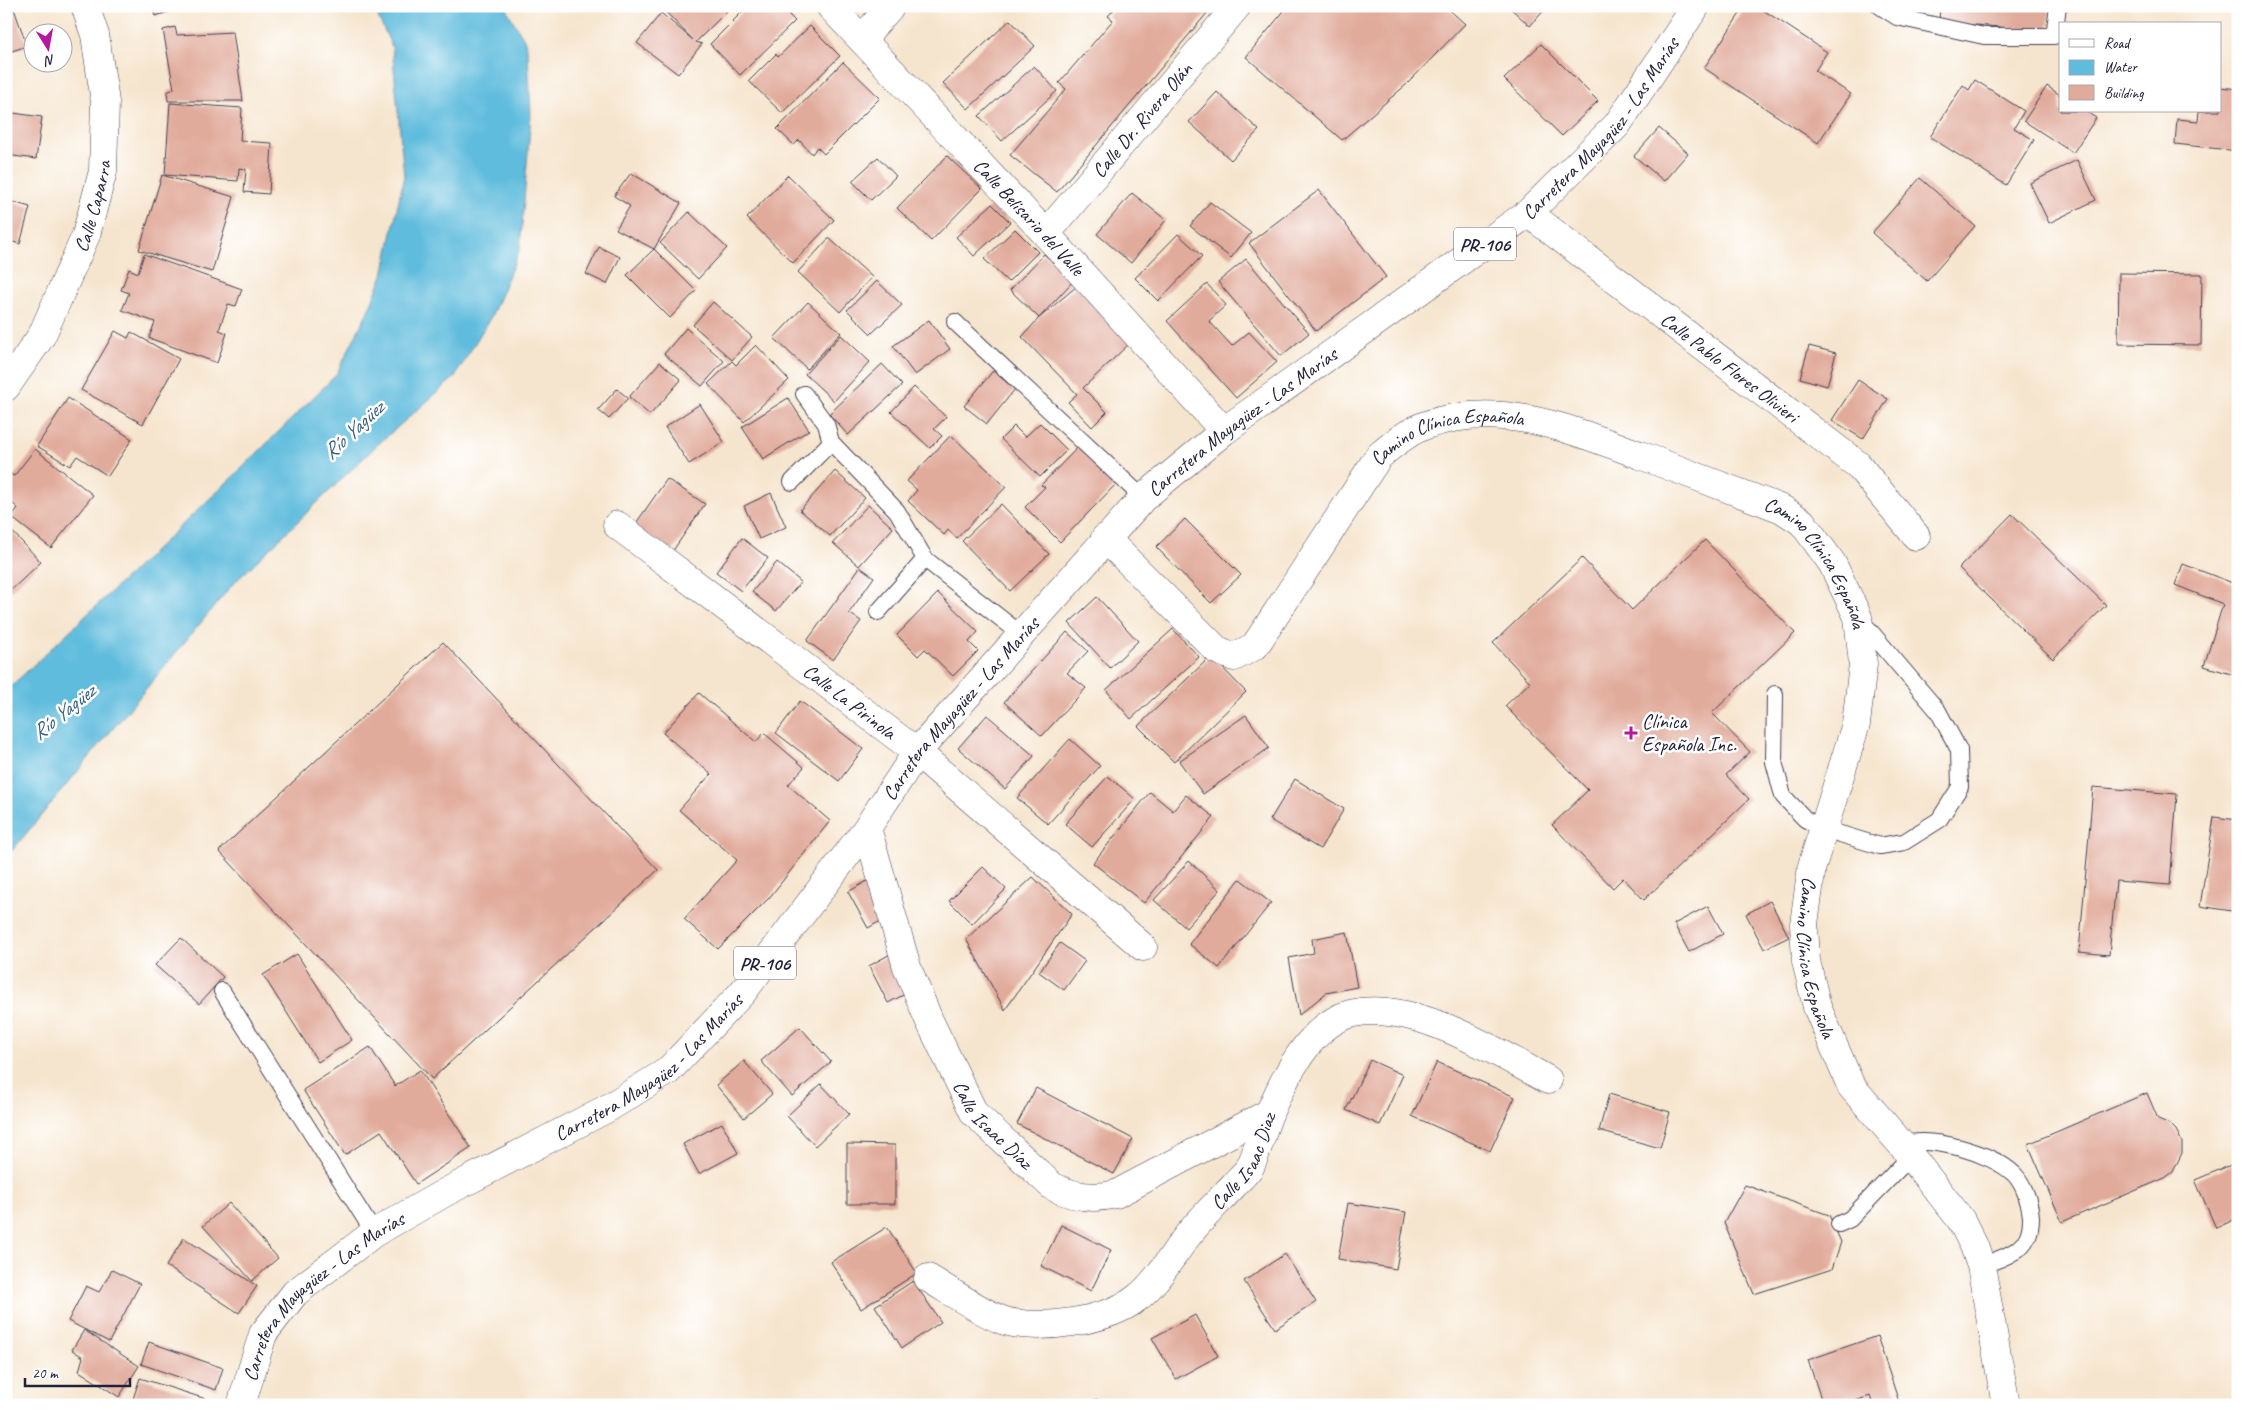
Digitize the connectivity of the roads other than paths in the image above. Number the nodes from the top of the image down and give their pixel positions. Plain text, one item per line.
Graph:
1 (85, 6) edge
2 (830, 6) edge
3 (891, 6) edge
4 (1237, 6) edge
5 (1696, 6) edge
6 (1880, 6) edge
7 (2058, 6) edge
8 (862, 39) junction
9 (1528, 212) junction
10 (1046, 234) junction
11 (955, 322) dead end
12 (6, 387) edge
13 (804, 394) dead end
14 (1224, 431) junction
15 (830, 442) junction
16 (792, 482) dead end
17 (1143, 498) junction
18 (617, 524) dead end
19 (1916, 536) dead end
20 (1105, 538) junction
21 (924, 559) junction
22 (878, 612) dead end
23 (1858, 617) junction
24 (1022, 635) junction
25 (1775, 694) dead end
26 (917, 752) junction
27 (867, 828) junction
28 (1824, 829) junction
29 (1143, 947) dead end
30 (222, 991) dead end
31 (1548, 1080) dead end
32 (1269, 1113) junction
33 (1906, 1151) junction
34 (1839, 1224) dead end
35 (374, 1234) junction
36 (1981, 1266) junction
37 (928, 1278) dead end
38 (241, 1405) edge
39 (2006, 1405) edge

1 - 12 street, Calle Caparra
2 - 8 street, Calle Belisario del Valle
3 - 8 street
4 - 10 street, Calle Dr. Rivera Olán
5 - 9 street, Carretera Mayagüez - Las Marías / PR-106
6 - 7 lane
8 - 10 street, Calle Belisario del Valle
9 - 14 street, Carretera Mayagüez - Las Marías / PR-106
9 - 19 street, Calle Pablo Flores Olivieri
10 - 14 street, Calle Belisario del Valle
11 - 17 lane
13 - 15 lane
14 - 17 street, Carretera Mayagüez - Las Marías / PR-106
15 - 16 lane
15 - 21 lane
17 - 20 street, Carretera Mayagüez - Las Marías / PR-106
18 - 26 street, Calle La Pirinola
20 - 23 street, Camino Clínica Española
20 - 24 street, Carretera Mayagüez - Las Marías / PR-106
21 - 22 lane
21 - 24 lane
23 - 28 street, Camino Clínica Española
23 - 28 lane
24 - 26 street, Carretera Mayagüez - Las Marías / PR-106
25 - 28 lane
26 - 27 street, Carretera Mayagüez - Las Marías / PR-106
26 - 29 street, Calle La Pirinola
27 - 32 street, Calle Isaac Díaz
27 - 35 street, Carretera Mayagüez - Las Marías / PR-106
28 - 33 street, Camino Clínica Española
30 - 35 lane
31 - 32 street, Calle Isaac Diaz
32 - 37 street, Calle Isaac Diaz
33 - 34 lane
33 - 36 street, Camino Clínica Española
33 - 36 lane
35 - 38 street, Carretera Mayagüez - Las Marías / PR-106
36 - 39 street, Camino Clínica Española

